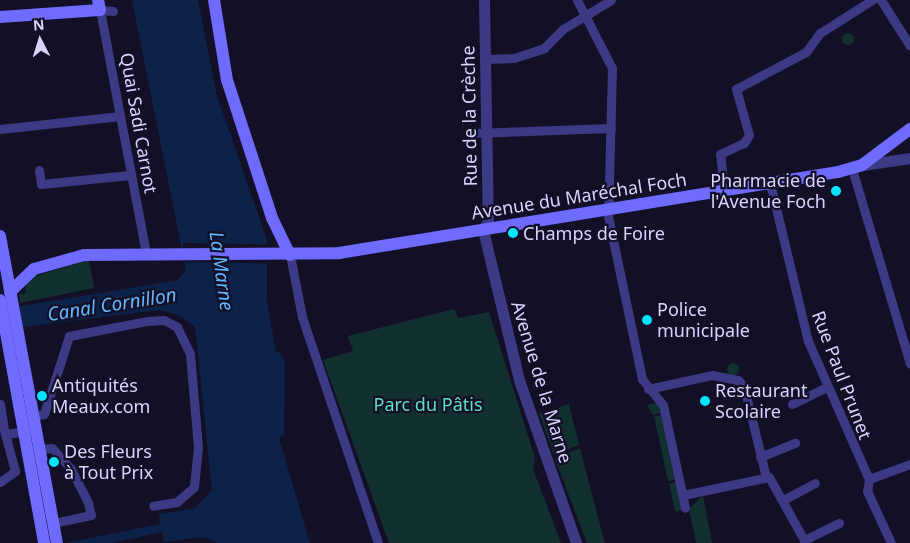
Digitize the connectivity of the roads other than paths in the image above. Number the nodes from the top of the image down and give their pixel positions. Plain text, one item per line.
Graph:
1 (214, 0) edge
2 (484, 0) edge
3 (577, 0) edge
4 (611, 0) edge
5 (872, 0) edge
6 (881, 0) edge
7 (104, 7) edge
8 (586, 15) junction
9 (0, 17) edge
10 (910, 46) edge
11 (485, 59) junction
12 (120, 116) junction
13 (611, 128) junction
14 (910, 128) edge
15 (0, 129) edge
16 (479, 133) junction
17 (910, 158) edge
18 (857, 167) junction
19 (39, 170) dead end
20 (130, 175) junction
21 (770, 183) junction
22 (724, 190) junction
23 (608, 209) junction
24 (482, 230) junction
25 (0, 236) edge
26 (146, 253) junction
27 (290, 254) junction
28 (2, 267) edge
29 (34, 270) junction
30 (5, 300) edge
31 (907, 343) edge
32 (910, 364) edge
33 (827, 386) junction
34 (648, 389) junction
35 (0, 404) edge
36 (792, 404) dead end
37 (29, 424) junction
38 (5, 434) junction
39 (795, 443) dead end
40 (40, 449) junction
41 (760, 457) junction
42 (910, 464) edge
43 (766, 477) junction
44 (869, 479) junction
45 (0, 482) edge
46 (815, 484) dead end
47 (682, 495) junction
48 (783, 500) junction
49 (154, 506) dead end
50 (685, 508) dead end
51 (839, 523) dead end
52 (50, 535) edge
53 (378, 543) edge
54 (576, 543) edge
55 (891, 543) edge

1 - 27 main road
2 - 11 street, Rue de la Crèche
3 - 8 street
4 - 8 street
5 - 22 street
6 - 10 street
7 - 9 main road
7 - 12 street, Quai Sadi Carnot
8 - 11 street
8 - 13 street
11 - 16 street, Rue de la Crèche
12 - 15 street
12 - 20 street, Quai Sadi Carnot
13 - 16 street
13 - 23 street
14 - 18 main road, Avenue du Maréchal Foch
16 - 24 street, Rue de la Crèche
17 - 18 street
18 - 21 main road, Avenue du Maréchal Foch
18 - 31 street
19 - 20 street
20 - 26 street, Quai Sadi Carnot
21 - 22 main road, Avenue du Maréchal Foch
21 - 33 street, Rue Paul Prunet
22 - 23 main road, Avenue du Maréchal Foch
23 - 24 main road, Avenue du Maréchal Foch
23 - 34 street
24 - 27 main road, Avenue du Maréchal Foch
24 - 54 street, Avenue de la Marne
25 - 28 main road
26 - 27 main road, Avenue du Maréchal Foch
26 - 29 main road, Avenue du Maréchal Foch
27 - 53 street
28 - 29 main road
28 - 30 main road
29 - 30 main road
30 - 37 main road
31 - 32 street
33 - 36 street
33 - 44 street, Rue Paul Prunet
34 - 41 street
34 - 47 street
35 - 38 street
37 - 38 street
37 - 40 main road
37 - 49 street
37 - 52 main road
38 - 45 street
39 - 41 street
40 - 52 main road
40 - 52 street
41 - 43 street
42 - 44 street
43 - 47 street
43 - 48 street
44 - 55 street, Rue Paul Prunet
46 - 48 street
47 - 50 street
48 - 51 street

